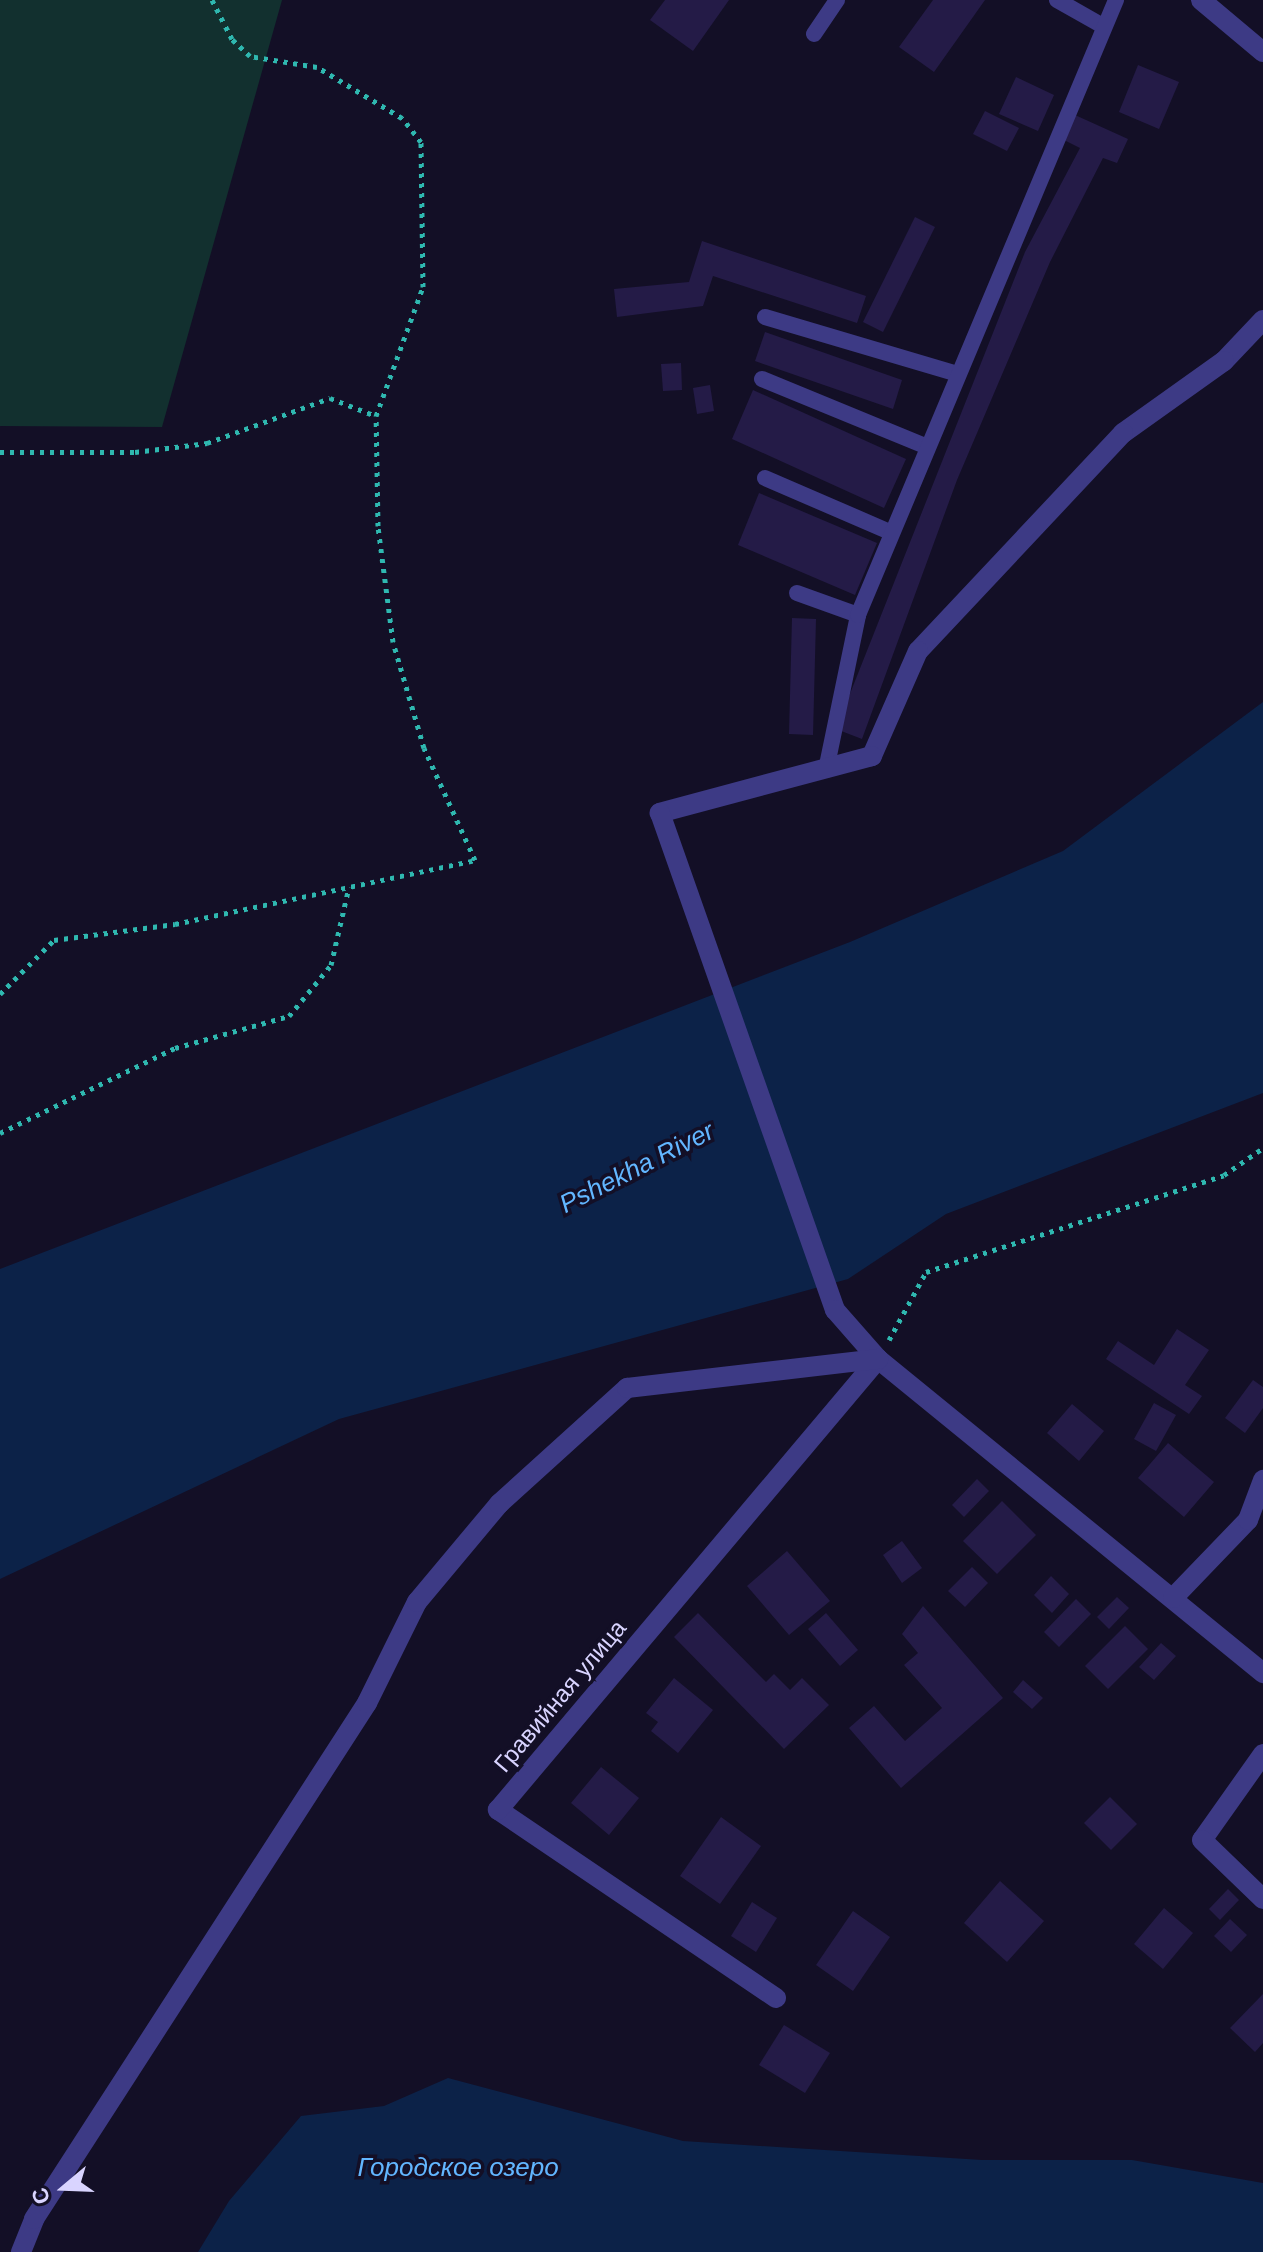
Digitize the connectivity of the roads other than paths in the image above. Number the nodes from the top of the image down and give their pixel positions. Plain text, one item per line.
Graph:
1 (837, 0) edge
2 (1057, 0) edge
3 (1116, 0) edge
4 (1201, 0) edge
5 (1103, 26) junction
6 (814, 34) dead end
7 (1263, 52) edge
8 (765, 317) dead end
9 (1263, 320) edge
10 (954, 373) junction
11 (762, 379) dead end
12 (925, 446) junction
13 (765, 478) dead end
14 (890, 532) junction
15 (797, 593) dead end
16 (858, 615) junction
17 (826, 770) junction
18 (878, 1359) junction
19 (1263, 1480) edge
20 (1173, 1598) junction
21 (1263, 1673) edge
22 (1263, 1754) edge
23 (1263, 1899) edge
24 (776, 1998) dead end
25 (21, 2252) edge

1 - 6 lane
2 - 5 lane
3 - 5 lane
4 - 7 street
5 - 10 lane
8 - 10 lane
9 - 17 street
10 - 12 lane
11 - 12 lane
12 - 14 lane
13 - 14 lane
14 - 16 lane
15 - 16 lane
16 - 17 lane
17 - 18 street
18 - 20 street
18 - 24 street, Гравийная улица
18 - 25 street
19 - 20 street
20 - 21 street
22 - 23 street

